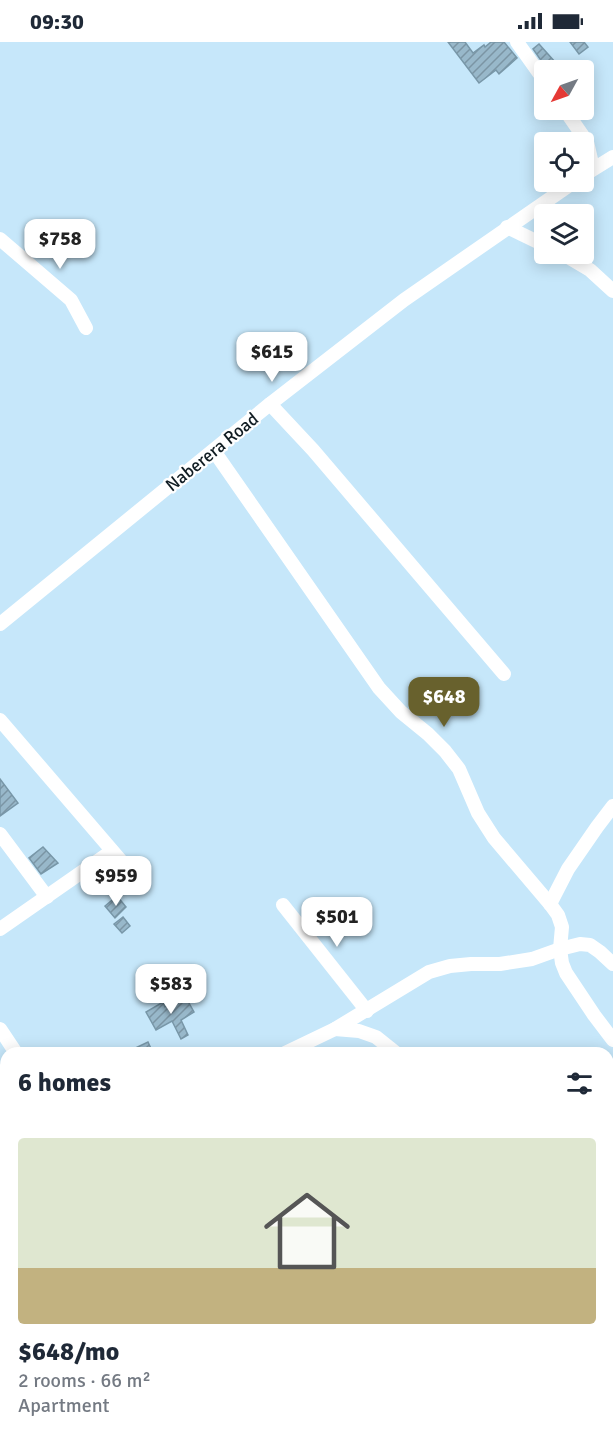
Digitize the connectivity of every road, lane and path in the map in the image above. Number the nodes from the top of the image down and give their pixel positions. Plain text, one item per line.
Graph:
1 (524, 45) edge
2 (534, 62) edge
3 (613, 157) edge
4 (594, 169) edge
5 (563, 192) edge
6 (549, 204) edge
7 (534, 214) edge
8 (507, 227) junction
9 (0, 239) edge
10 (534, 240) edge
11 (580, 264) edge
12 (586, 264) edge
13 (590, 270) junction
14 (613, 291) edge
15 (86, 328) dead end
16 (270, 404) junction
17 (214, 451) junction
18 (0, 624) edge
19 (504, 674) dead end
20 (0, 720) edge
21 (613, 807) edge
22 (0, 834) edge
23 (112, 851) junction
24 (140, 883) dead end
25 (47, 897) junction
26 (550, 904) junction
27 (284, 905) dead end
28 (0, 929) edge
29 (560, 949) junction
30 (613, 964) edge
31 (367, 1011) junction
32 (0, 1029) edge
33 (335, 1029) junction
34 (613, 1040) edge
35 (12, 1047) edge
36 (298, 1047) edge
37 (388, 1047) edge

1 - 2 street
3 - 4 street
5 - 6 street, Naberera Road
7 - 8 street, Naberera Road
8 - 10 street
8 - 16 street, Naberera Road
9 - 15 street
11 - 13 street
12 - 13 street
13 - 14 street
16 - 17 street, Naberera Road
16 - 19 street
17 - 18 street, Naberera Road
17 - 26 street
20 - 23 street
21 - 26 street
22 - 25 street
23 - 24 street
23 - 25 street
25 - 28 street
26 - 29 street
27 - 31 street
29 - 30 street
29 - 31 street
29 - 34 street
31 - 33 street
32 - 35 street
33 - 36 street
33 - 37 street

